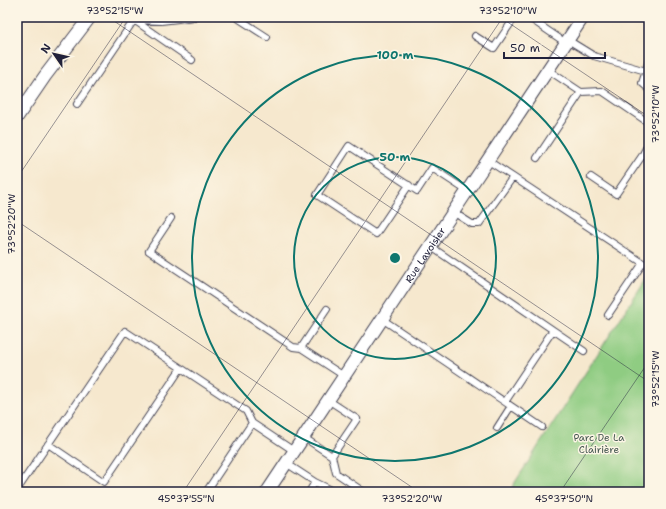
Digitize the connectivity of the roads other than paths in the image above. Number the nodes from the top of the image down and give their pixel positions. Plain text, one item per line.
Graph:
1 (20, 17) edge
2 (90, 17) edge
3 (195, 17) edge
4 (236, 17) edge
5 (515, 17) edge
6 (528, 17) edge
7 (583, 17) edge
8 (131, 19) edge
9 (17, 20) edge
10 (476, 36) dead end
11 (267, 37) dead end
12 (567, 41) junction
13 (192, 60) dead end
14 (649, 63) edge
15 (548, 70) junction
16 (647, 73) edge
17 (649, 89) edge
18 (581, 92) junction
19 (77, 104) dead end
20 (17, 117) edge
21 (649, 123) edge
22 (649, 142) edge
23 (537, 158) dead end
24 (488, 160) junction
25 (513, 177) junction
26 (591, 177) dead end
27 (408, 185) junction
28 (467, 191) junction
29 (453, 212) junction
30 (170, 218) dead end
31 (430, 246) junction
32 (327, 309) dead end
33 (608, 315) dead end
34 (382, 319) junction
35 (553, 330) junction
36 (301, 348) junction
37 (584, 351) dead end
38 (181, 368) junction
39 (344, 376) junction
40 (328, 400) junction
41 (505, 402) junction
42 (511, 406) junction
43 (252, 423) junction
44 (542, 427) dead end
45 (497, 428) dead end
46 (303, 437) junction
47 (48, 444) junction
48 (294, 451) junction
49 (332, 456) junction
50 (286, 463) junction
51 (315, 482) junction
52 (17, 490) edge
53 (206, 492) edge
54 (267, 492) edge
55 (309, 492) edge
56 (336, 492) edge
57 (364, 492) edge

1 - 9 lane
2 - 20 street
3 - 8 lane
4 - 11 lane
5 - 10 lane
6 - 12 lane
7 - 12 street, Rue Lavoisier
8 - 13 lane
8 - 19 lane
12 - 15 street, Rue Lavoisier
12 - 16 lane
14 - 16 lane
15 - 18 lane
15 - 24 street, Rue Lavoisier
16 - 17 lane
18 - 21 lane
18 - 23 lane
22 - 26 lane
24 - 25 lane
24 - 28 street, Rue Lavoisier
25 - 29 lane
25 - 33 lane
27 - 27 lane
27 - 28 lane
28 - 29 street, Rue Lavoisier
29 - 31 street, Rue Lavoisier
30 - 36 lane
31 - 34 street, Rue Lavoisier
31 - 35 lane
32 - 36 lane
34 - 39 street, Rue Lavoisier
34 - 41 lane
35 - 37 lane
35 - 41 lane
36 - 39 lane
38 - 43 lane
38 - 47 lane
38 - 47 lane
39 - 40 street, Rue Lavoisier
40 - 46 street, Rue Lavoisier
40 - 49 lane
41 - 42 lane
42 - 44 lane
42 - 45 lane
43 - 48 lane
43 - 53 lane
46 - 48 street, Rue Lavoisier
46 - 49 lane
47 - 52 lane
48 - 50 street, Rue Lavoisier
49 - 57 lane
50 - 51 lane
50 - 54 street, Rue Lavoisier
51 - 55 lane
51 - 56 lane

